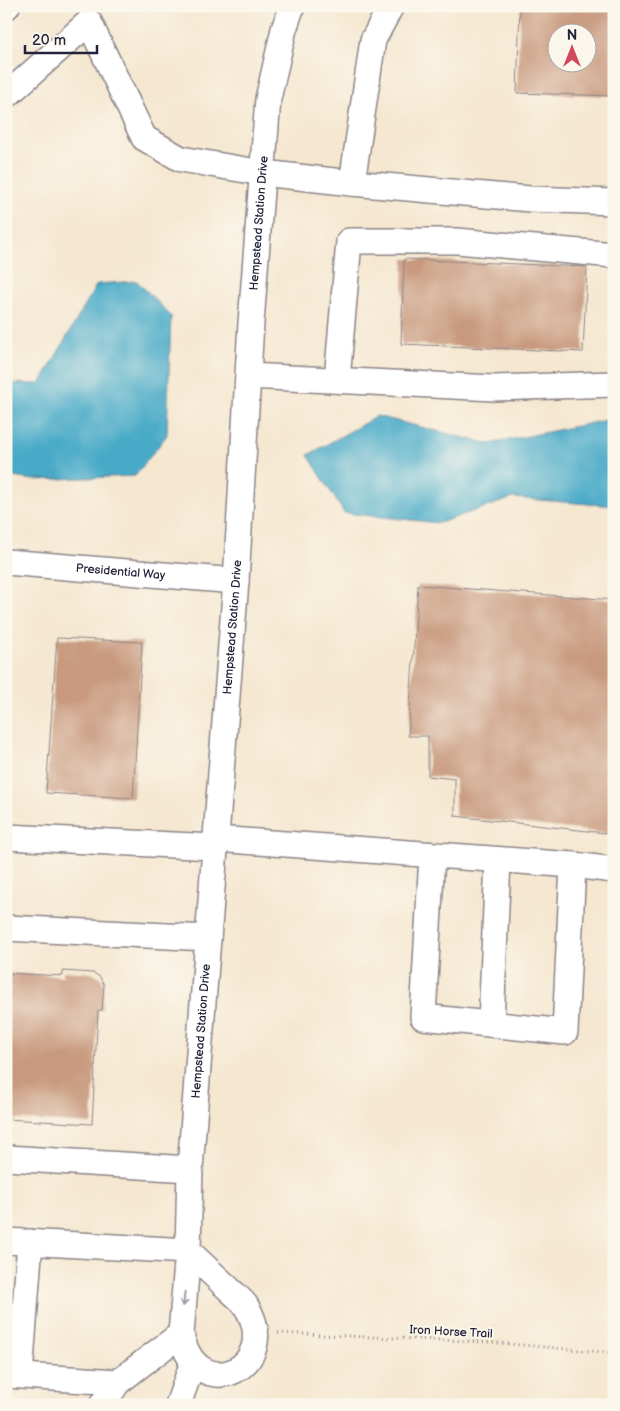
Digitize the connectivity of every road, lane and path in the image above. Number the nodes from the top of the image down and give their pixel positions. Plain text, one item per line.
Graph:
1 (292, 6) edge
2 (392, 6) edge
3 (85, 14) edge
4 (6, 96) edge
5 (263, 174) junction
6 (352, 183) junction
7 (614, 202) edge
8 (614, 255) edge
9 (248, 376) junction
10 (337, 380) junction
11 (614, 384) edge
12 (6, 562) edge
13 (236, 581) junction
14 (6, 837) edge
15 (215, 843) junction
16 (432, 855) junction
17 (498, 860) junction
18 (573, 865) junction
19 (614, 870) edge
20 (6, 928) edge
21 (208, 938) junction
22 (491, 1024) junction
23 (6, 1158) edge
24 (190, 1169) junction
25 (18, 1241) edge
26 (188, 1251) junction
27 (181, 1334) junction
28 (288, 1334) dead end
29 (614, 1354) edge
30 (193, 1362) junction
31 (13, 1375) edge
32 (118, 1382) junction
33 (102, 1405) edge
34 (178, 1405) edge

1 - 5 street, Hempstead Station Drive
2 - 6 street
3 - 4 street
3 - 5 street
5 - 6 street
5 - 9 street, Hempstead Station Drive
6 - 7 street
8 - 10 street
9 - 10 street
9 - 13 street, Hempstead Station Drive
10 - 11 street
12 - 13 street, Presidential Way
13 - 15 street, Hempstead Station Drive
14 - 15 street
15 - 16 street
15 - 21 street, Hempstead Station Drive
16 - 17 street
16 - 22 street
17 - 18 street
17 - 22 street
18 - 19 street
18 - 22 street
20 - 21 street
21 - 24 street, Hempstead Station Drive
23 - 24 street
24 - 26 street, Hempstead Station Drive
25 - 26 street
25 - 31 street
26 -> 27 street, Hempstead Station Drive
26 - 30 street
27 - 30 street, Hempstead Station Drive
27 - 32 street
28 - 29 path, Iron Horse Trail
30 - 34 street
31 - 32 street
32 - 33 street

